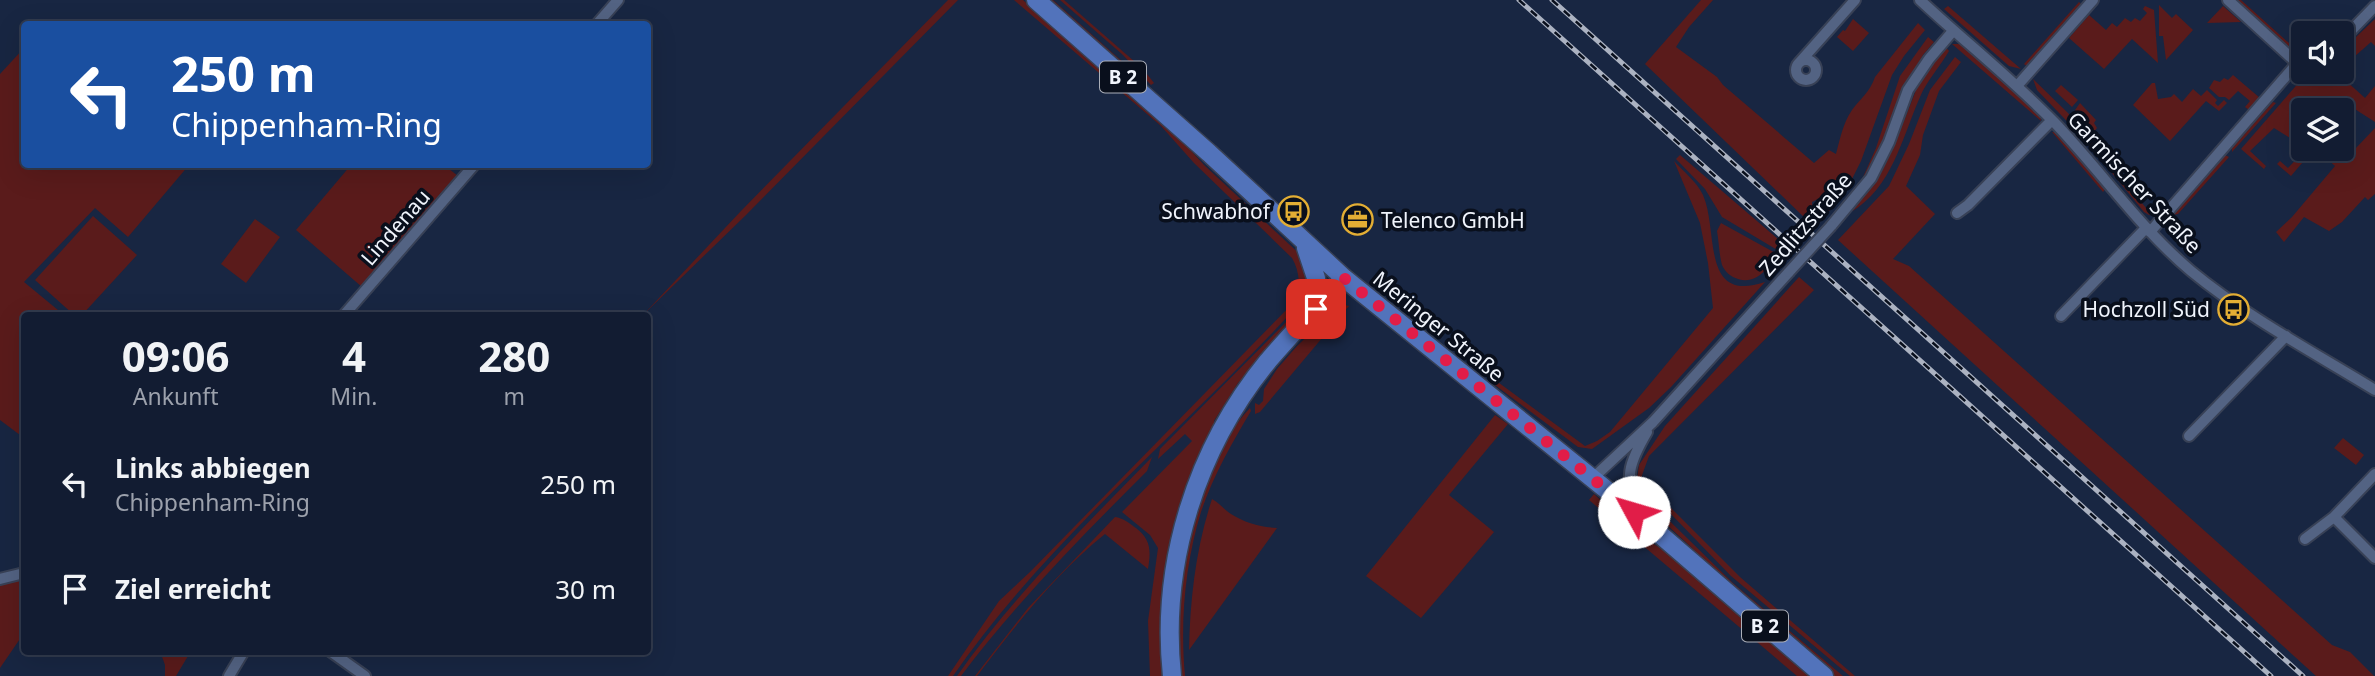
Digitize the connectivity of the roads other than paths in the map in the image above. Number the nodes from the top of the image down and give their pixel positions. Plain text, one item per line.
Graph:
1 (618, 0) edge
2 (1036, 0) edge
3 (1855, 0) edge
4 (1920, 0) edge
5 (2092, 0) edge
6 (2228, 0) edge
7 (2375, 6) edge
8 (600, 21) edge
9 (2354, 28) edge
10 (1953, 31) junction
11 (2291, 54) edge
12 (1799, 63) dead end
13 (2291, 73) edge
14 (2017, 86) junction
15 (2052, 120) junction
16 (472, 168) edge
17 (1957, 213) dead end
18 (2148, 230) junction
19 (1303, 241) junction
20 (1344, 278) junction
21 (1316, 309) junction
22 (347, 312) edge
23 (2061, 316) dead end
24 (2286, 336) junction
25 (2375, 390) edge
26 (1653, 422) junction
27 (2189, 436) dead end
28 (2375, 474) edge
29 (1593, 478) junction
30 (1634, 512) junction
31 (2334, 517) junction
32 (2305, 539) dead end
33 (2375, 558) edge
34 (21, 574) edge
35 (0, 579) edge
36 (242, 655) edge
37 (336, 655) edge
38 (229, 676) edge
39 (365, 676) edge
40 (1172, 676) edge
41 (1824, 676) edge

1 - 8 street
2 - 19 main road, Meringer Straße / B 2
3 - 12 street
4 - 10 street, Garmischer Straße
5 - 14 street
6 - 11 street
7 - 9 street
10 - 14 street, Garmischer Straße
10 - 26 street, Zedlitzstraße, bridge
13 - 18 street
14 - 15 street, Garmischer Straße
15 - 17 street
15 - 18 street, Garmischer Straße
16 - 22 street, Lindenau
18 - 23 street
18 - 24 street, Garmischer Straße
19 - 20 main road, Meringer Straße / B 2
19 - 21 main road
20 - 21 main road
20 - 29 main road, Meringer Straße / B 2
21 - 40 main road
24 - 25 street, Garmischer Straße
24 - 27 street
26 - 29 street, Zedlitzstraße
26 - 30 street, Zedlitzstraße
28 - 31 street
29 - 30 main road, Meringer Straße / B 2
30 - 41 main road, Meringer Straße / B 2
31 - 32 street
31 - 33 street
34 - 35 street
36 - 38 street
37 - 39 street

